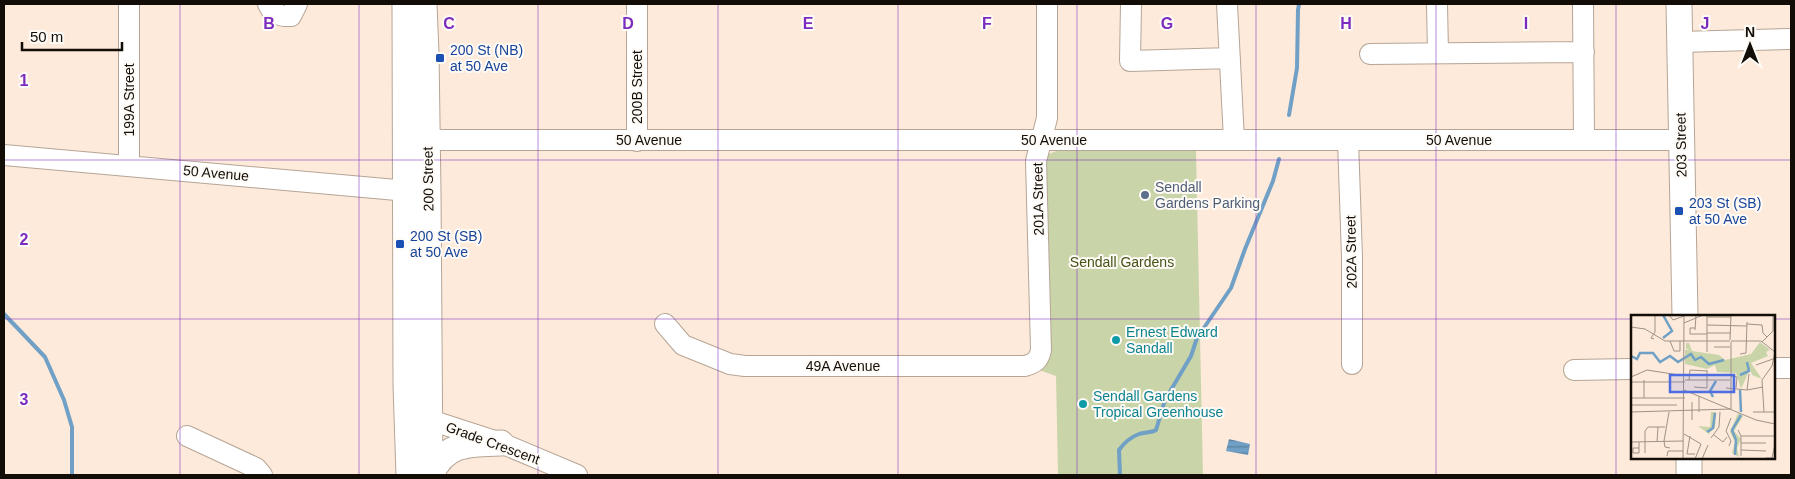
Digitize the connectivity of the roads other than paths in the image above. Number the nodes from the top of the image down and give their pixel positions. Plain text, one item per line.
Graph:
1 (129, 4) edge
2 (268, 4) edge
3 (297, 4) edge
4 (424, 4) edge
5 (637, 4) edge
6 (1046, 4) edge
7 (1131, 4) edge
8 (1227, 4) edge
9 (1437, 4) edge
10 (1583, 4) edge
11 (1679, 4) edge
12 (405, 16) edge
13 (1791, 39) edge
14 (1680, 42) junction
15 (1584, 52) junction
16 (1438, 53) junction
17 (1370, 54) dead end
18 (1230, 58) junction
19 (427, 138) junction
20 (1042, 140) junction
21 (1234, 140) junction
22 (1348, 140) junction
23 (1584, 140) junction
24 (1681, 140) junction
25 (637, 141) junction
26 (4, 155) edge
27 (129, 166) junction
28 (417, 192) junction
29 (1685, 315) edge
30 (665, 324) dead end
31 (1034, 364) joint
32 (1352, 364) dead end
33 (1775, 368) edge
34 (1791, 368) edge
35 (1631, 369) edge
36 (1574, 370) dead end
37 (419, 420) junction
38 (187, 436) dead end
39 (501, 443) junction
40 (1689, 459) edge
41 (262, 475) edge
42 (409, 475) edge
43 (431, 475) edge
44 (577, 475) edge
45 (1689, 475) edge

1 - 27 street, 199A Street
2 - 3 street
4 - 19 main road, 200 Street
5 - 25 street, 200B Street
6 - 20 street, 201A Street
7 - 18 street
8 - 18 street
9 - 16 street
10 - 15 street
11 - 14 main road, 203 Street
12 - 19 main road
12 - 28 main road, 200 Street
13 - 14 street
14 - 24 main road, 203 Street
15 - 16 street
15 - 23 street
16 - 17 street
18 - 21 street
19 - 25 street, 50 Avenue
19 - 28 main road, 200 Street
20 - 21 street, 50 Avenue
20 - 25 street, 50 Avenue
20 - 31 street, 201A Street
21 - 22 street, 50 Avenue
22 - 23 street, 50 Avenue
22 - 32 street, 202A Street
23 - 24 street, 50 Avenue
24 - 29 main road, 203 Street
26 - 27 street, 50 Avenue
27 - 28 street, 50 Avenue
28 - 37 main road, 200 Street
30 - 31 street, 49A Avenue
33 - 34 street
35 - 36 street
37 - 39 street, Grade Crescent
37 - 42 main road, 200 Street
37 - 43 main road, 200 Street
38 - 41 street
39 - 43 main road
39 - 44 street, Grade Crescent
40 - 45 main road

